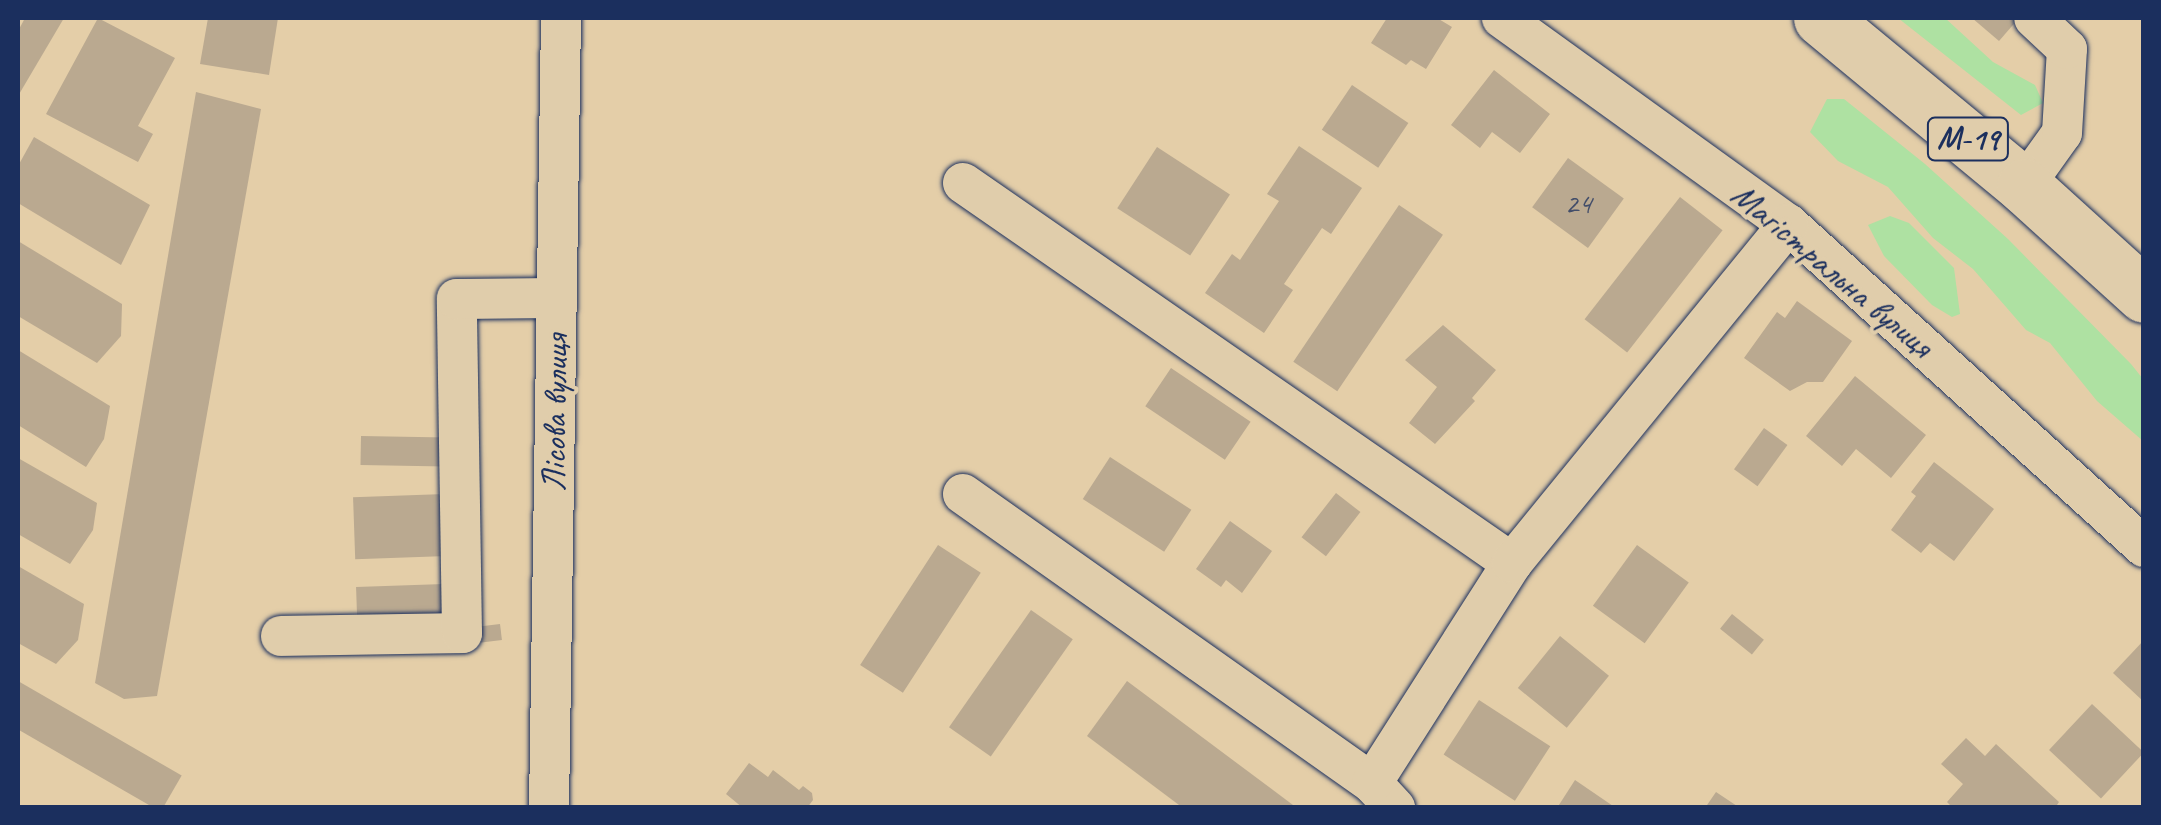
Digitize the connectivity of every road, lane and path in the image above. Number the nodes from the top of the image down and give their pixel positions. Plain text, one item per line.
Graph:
1 (561, 18) edge
2 (1502, 18) edge
3 (1821, 18) edge
4 (2034, 18) edge
5 (963, 183) dead end
6 (2024, 186) junction
7 (1788, 224) junction
8 (2144, 295) edge
9 (557, 298) junction
10 (963, 494) dead end
11 (2144, 547) edge
12 (1512, 563) junction
13 (281, 636) dead end
14 (1384, 795) edge
15 (549, 808) edge

1 - 9 street, Лісова вулиця
2 - 7 street, Магістральна вулиця
3 - 6 highway, М-19
4 - 6 street
5 - 12 street
6 - 8 highway, М-19
7 - 11 street, Магістральна вулиця
7 - 12 street
9 - 13 street
9 - 15 street, Лісова вулиця
10 - 14 street
12 - 14 street

